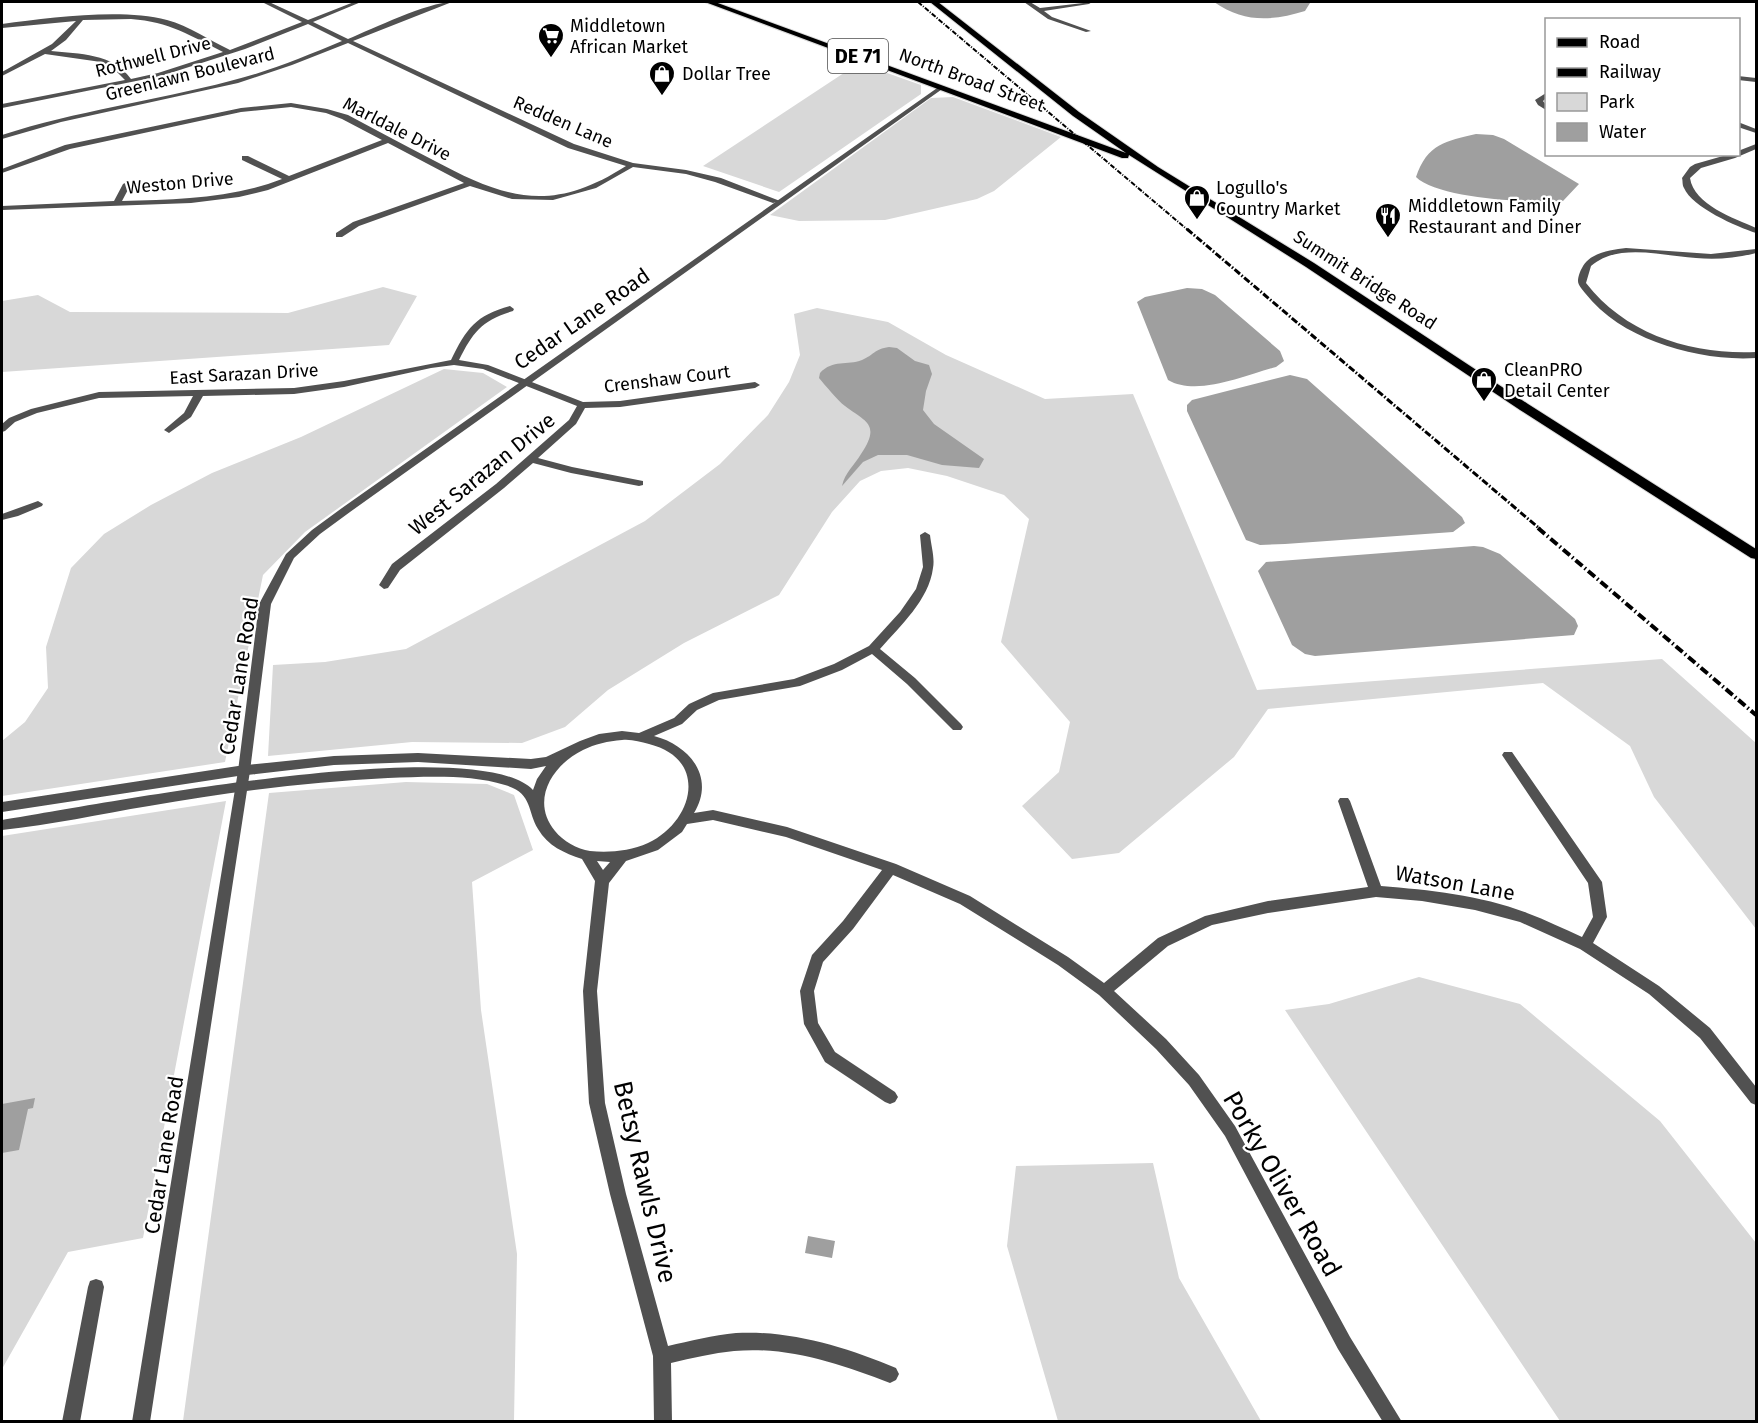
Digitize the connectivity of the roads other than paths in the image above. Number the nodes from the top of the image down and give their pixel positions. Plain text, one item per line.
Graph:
1 (265, 2) edge
2 (358, 2) edge
3 (449, 2) edge
4 (709, 2) edge
5 (934, 2) edge
6 (1027, 2) edge
7 (1089, 2) edge
8 (960, 10) dead end
9 (1040, 10) junction
10 (80, 20) junction
11 (308, 23) junction
12 (2, 26) edge
13 (1088, 31) dead end
14 (348, 40) junction
15 (44, 52) junction
16 (228, 52) junction
17 (1001, 53) junction
18 (2, 74) edge
19 (1740, 78) edge
20 (1756, 80) edge
21 (129, 81) junction
22 (942, 87) junction
23 (1545, 96) edge
24 (2, 106) edge
25 (1545, 107) edge
26 (1076, 114) junction
27 (1086, 122) junction
28 (1740, 125) edge
29 (1053, 128) junction
30 (1756, 131) edge
31 (2, 137) edge
32 (388, 140) junction
33 (1756, 146) edge
34 (1740, 153) edge
35 (1731, 156) edge
36 (245, 158) dead end
37 (632, 165) junction
38 (1155, 169) junction
39 (2, 171) edge
40 (289, 179) junction
41 (470, 183) junction
42 (127, 184) dead end
43 (776, 201) junction
44 (117, 203) junction
45 (2, 208) edge
46 (1756, 231) edge
47 (339, 235) dead end
48 (1756, 251) edge
49 (510, 309) dead end
50 (1756, 355) edge
51 (454, 362) junction
52 (525, 382) junction
53 (755, 385) dead end
54 (199, 394) junction
55 (582, 405) junction
56 (2, 415) edge
57 (12, 420) junction
58 (2, 429) edge
59 (169, 430) dead end
60 (531, 459) junction
61 (639, 483) dead end
62 (38, 504) dead end
63 (2, 517) edge
64 (925, 535) dead end
65 (1756, 555) edge
66 (384, 585) dead end
67 (873, 649) junction
68 (678, 721) junction
69 (957, 727) dead end
70 (644, 736) junction
71 (672, 747) junction
72 (569, 752) junction
73 (1508, 755) dead end
74 (244, 771) junction
75 (242, 788) junction
76 (696, 795) junction
77 (1344, 801) dead end
78 (536, 805) junction
79 (2, 807) edge
80 (712, 815) junction
81 (686, 819) junction
82 (2, 825) edge
83 (587, 856) junction
84 (622, 856) junction
85 (891, 868) junction
86 (602, 881) junction
87 (1376, 891) junction
88 (1585, 945) junction
89 (1104, 991) junction
90 (890, 1097) dead end
91 (1756, 1098) edge
92 (96, 1287) dead end
93 (662, 1356) junction
94 (890, 1374) dead end
95 (71, 1422) edge
96 (141, 1422) edge
97 (663, 1422) edge
98 (1393, 1422) edge

1 - 11 street, Redden Lane
2 - 11 street, Rothwell Drive
3 - 14 street, Greenlawn Boulevard
4 - 22 main road, North Broad Street / DE 71
5 - 17 main road, Summit Bridge Road
6 - 9 street
7 - 9 street
8 - 17 main road
9 - 13 street
10 - 12 street
10 - 15 street
10 - 16 street
11 - 14 street, Redden Lane
11 - 16 street, Rothwell Drive
14 - 31 street, Greenlawn Boulevard
14 - 37 street, Redden Lane
15 - 18 street
15 - 21 street
16 - 21 street, Rothwell Drive
17 - 26 main road, Summit Bridge Road
19 - 20 street
21 - 24 street, Rothwell Drive
22 - 29 main road, North Broad Street / DE 71
22 - 43 street, Cedar Lane Road
23 - 25 street
26 - 27 main road, Summit Bridge Road
26 - 29 main road
27 - 29 main road
27 - 38 main road, Summit Bridge Road
28 - 30 street
29 - 38 main road, North Broad Street / DE 71
32 - 39 street, Marldale Drive
32 - 40 street, Weston Drive
32 - 41 street, Marldale Drive
33 - 34 street
35 - 46 street
36 - 40 street
37 - 41 street, Marldale Drive
37 - 43 street, Redden Lane
38 - 65 main road, Summit Bridge Road / DE 71
40 - 44 street, Weston Drive
41 - 47 street
42 - 44 street
43 - 52 street, Cedar Lane Road
44 - 45 street, Weston Drive
48 - 50 street
49 - 51 street
51 - 52 street, East Sarazan Drive
51 - 54 street, East Sarazan Drive
52 - 55 street, West Sarazan Drive
52 - 74 street, Cedar Lane Road
53 - 55 street, Crenshaw Court
54 - 57 street, East Sarazan Drive
54 - 59 street
55 - 60 street, West Sarazan Drive
56 - 57 street
57 - 58 street, East Sarazan Drive
60 - 61 street
60 - 66 street, West Sarazan Drive
62 - 63 street
64 - 67 street
67 - 68 street
67 - 69 street
68 - 70 street
68 - 71 street
70 - 71 street
70 - 72 street
71 - 76 street
72 - 74 street
72 - 78 street
73 - 88 street
74 - 75 street, Cedar Lane Road
74 - 79 street
75 - 78 street
75 - 82 street
75 - 96 street, Cedar Lane Road
76 - 80 street
76 - 81 street
77 - 87 street
78 - 83 street
80 - 81 street, Porky Oliver Road
80 - 85 street, Porky Oliver Road
81 - 84 street
83 - 84 street
83 - 86 street
84 - 86 street
85 - 89 street, Porky Oliver Road
85 - 90 street
86 - 93 street, Betsy Rawls Drive
87 - 88 street, Watson Lane
87 - 89 street, Watson Lane
88 - 91 street, Watson Lane
89 - 98 street, Porky Oliver Road
92 - 95 street
93 - 94 street
93 - 97 street, Betsy Rawls Drive

